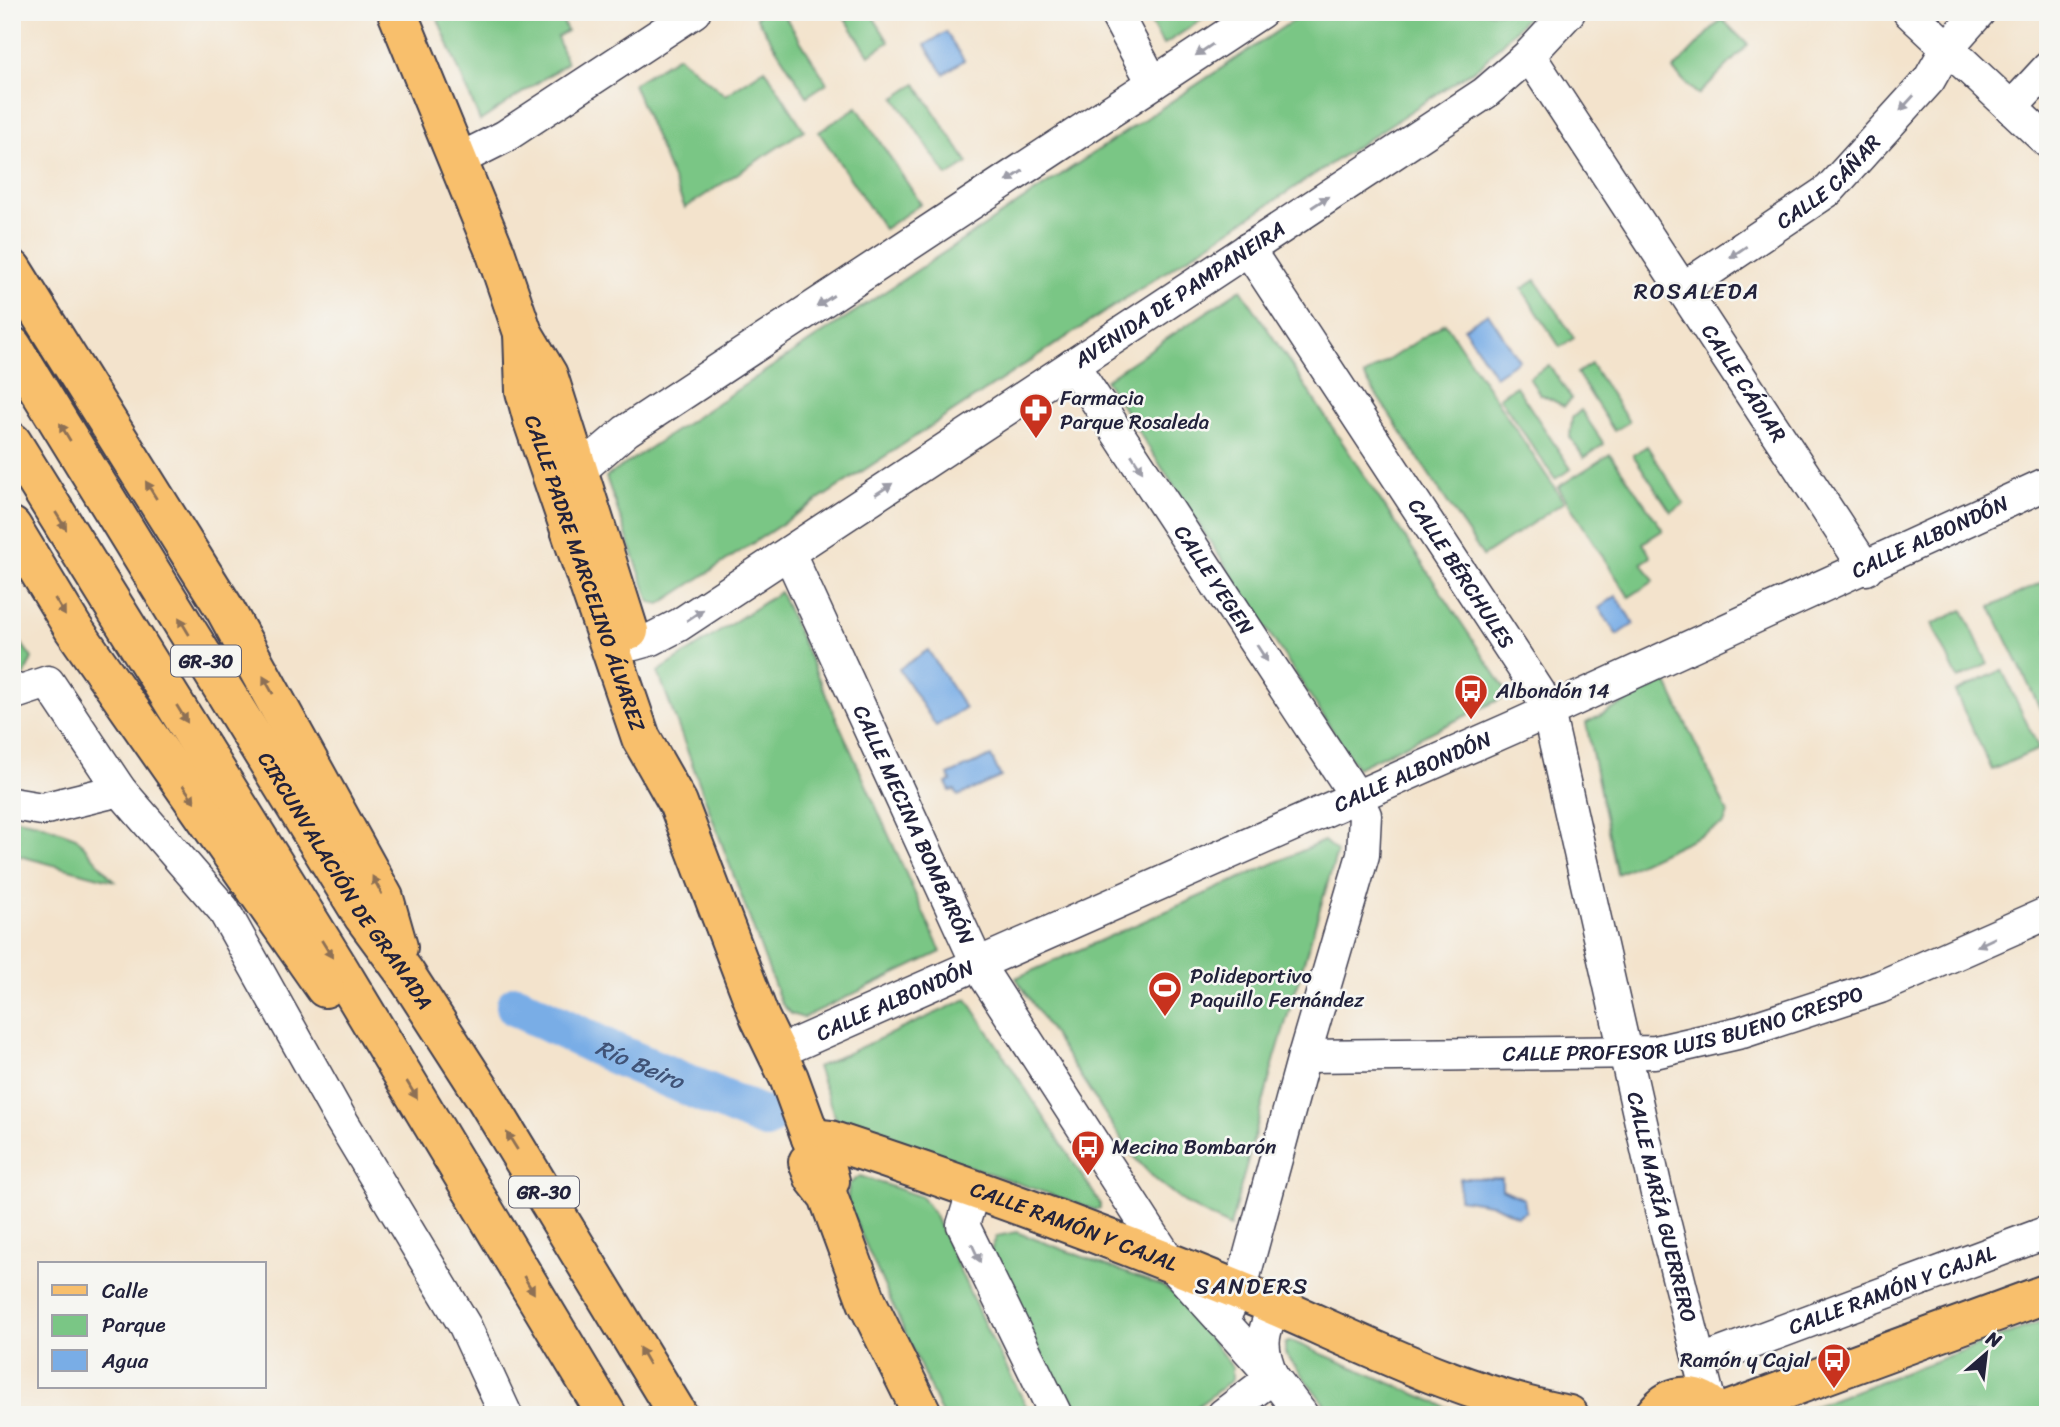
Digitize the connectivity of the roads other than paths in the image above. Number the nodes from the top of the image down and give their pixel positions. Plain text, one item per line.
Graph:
1 (397, 12) edge
2 (694, 12) edge
3 (1115, 12) edge
4 (1261, 12) edge
5 (1569, 12) edge
6 (1909, 12) edge
7 (1979, 12) edge
8 (1947, 48) junction
9 (1529, 55) junction
10 (2048, 68) edge
11 (1153, 83) junction
12 (2011, 108) junction
13 (2048, 142) edge
14 (458, 160) junction
15 (1248, 249) junction
16 (12, 269) edge
17 (1682, 289) junction
18 (523, 333) junction
19 (12, 346) edge
20 (1073, 365) junction
21 (12, 442) edge
22 (574, 454) junction
23 (2048, 483) edge
24 (12, 527) edge
25 (789, 553) junction
26 (581, 567) junction
27 (1866, 569) junction
28 (634, 644) junction
29 (12, 694) edge
30 (1548, 710) junction
31 (120, 790) junction
32 (1356, 797) junction
33 (678, 803) junction
34 (12, 804) edge
35 (2048, 913) edge
36 (978, 965) junction
37 (405, 973) junction
38 (377, 1032) junction
39 (776, 1053) junction
40 (1627, 1054) junction
41 (1304, 1056) junction
42 (811, 1138) junction
43 (863, 1151) junction
44 (829, 1188) junction
45 (974, 1189) junction
46 (2048, 1232) edge
47 (1171, 1264) junction
48 (2048, 1293) edge
49 (1230, 1306) junction
50 (1273, 1306) junction
51 (1699, 1362) junction
52 (1273, 1377) junction
53 (1697, 1409) edge
54 (506, 1415) edge
55 (607, 1415) edge
56 (678, 1415) edge
57 (923, 1415) edge
58 (1056, 1415) edge
59 (1223, 1415) edge
60 (1302, 1415) edge
61 (1569, 1415) edge

1 - 14 main road, CALLE PADRE MARCELINO ÁLVAREZ
2 - 14 street
3 - 11 street
4 -> 11 street
5 - 9 street, AVENIDA DE PAMPANEIRA
6 - 8 street
7 - 8 street, CALLE CÁÑAR
8 - 12 street
8 -> 17 street, CALLE CÁÑAR
15 -> 9 street, AVENIDA DE PAMPANEIRA
9 - 17 street, CALLE CÁDIAR
10 - 12 street
11 -> 22 street
12 - 13 street
14 - 18 main road, CALLE PADRE MARCELINO ÁLVAREZ
15 - 20 street, AVENIDA DE PAMPANEIRA
15 - 30 street, CALLE BÉRCHULES
37 -> 16 main road
17 - 27 street, CALLE CÁDIAR
18 - 22 main road, CALLE PADRE MARCELINO ÁLVAREZ
18 - 26 main road, CALLE PADRE MARCELINO ÁLVAREZ
37 -> 19 main road, CIRCUNVALACIÓN DE GRANADA / GR-30
25 -> 20 street, AVENIDA DE PAMPANEIRA
20 -> 32 street, CALLE YEGEN
21 -> 38 main road, GR-30
22 - 26 main road
22 - 28 main road, CALLE PADRE MARCELINO ÁLVAREZ
23 - 27 street, CALLE ALBONDÓN
24 -> 38 main road
28 -> 25 street, AVENIDA DE PAMPANEIRA
25 - 36 street, CALLE MECINA BOMBARÓN
26 - 28 main road
26 - 33 main road, CALLE PADRE MARCELINO ÁLVAREZ
27 - 30 street, CALLE ALBONDÓN
28 - 33 main road, CALLE PADRE MARCELINO ÁLVAREZ
29 - 31 street
30 - 32 street, CALLE ALBONDÓN
30 - 40 street, CALLE BÉRCHULES
31 - 34 street
31 - 54 street
32 - 36 street, CALLE ALBONDÓN
32 - 41 street
33 - 39 main road, CALLE PADRE MARCELINO ÁLVAREZ
35 -> 40 street, CALLE PROFESOR LUIS BUENO CRESPO
36 - 39 street, CALLE ALBONDÓN
36 - 47 street, CALLE MECINA BOMBARÓN
56 -> 37 main road, CIRCUNVALACIÓN DE GRANADA / GR-30
38 -> 55 main road, GR-30
39 - 42 main road, CALLE PADRE MARCELINO ÁLVAREZ
40 - 41 street, CALLE PROFESOR LUIS BUENO CRESPO
40 - 51 street, CALLE MARÍA GUERRERO
41 - 49 street
42 - 43 main road, CALLE RAMÓN Y CAJAL
42 - 44 main road, CALLE PADRE MARCELINO ÁLVAREZ
43 - 44 main road
43 - 45 main road, CALLE RAMÓN Y CAJAL
44 - 57 main road, CALLE PADRE MARCELINO ÁLVAREZ
45 - 47 main road, CALLE RAMÓN Y CAJAL
45 -> 58 street
46 - 51 street, CALLE RAMÓN Y CAJAL
47 - 49 main road, CALLE RAMÓN Y CAJAL
48 - 53 main road
49 - 50 main road, CALLE RAMÓN Y CAJAL
49 - 52 street
50 - 52 street
50 - 61 main road, CALLE RAMÓN Y CAJAL
51 - 53 street
52 - 59 street
52 - 60 street

